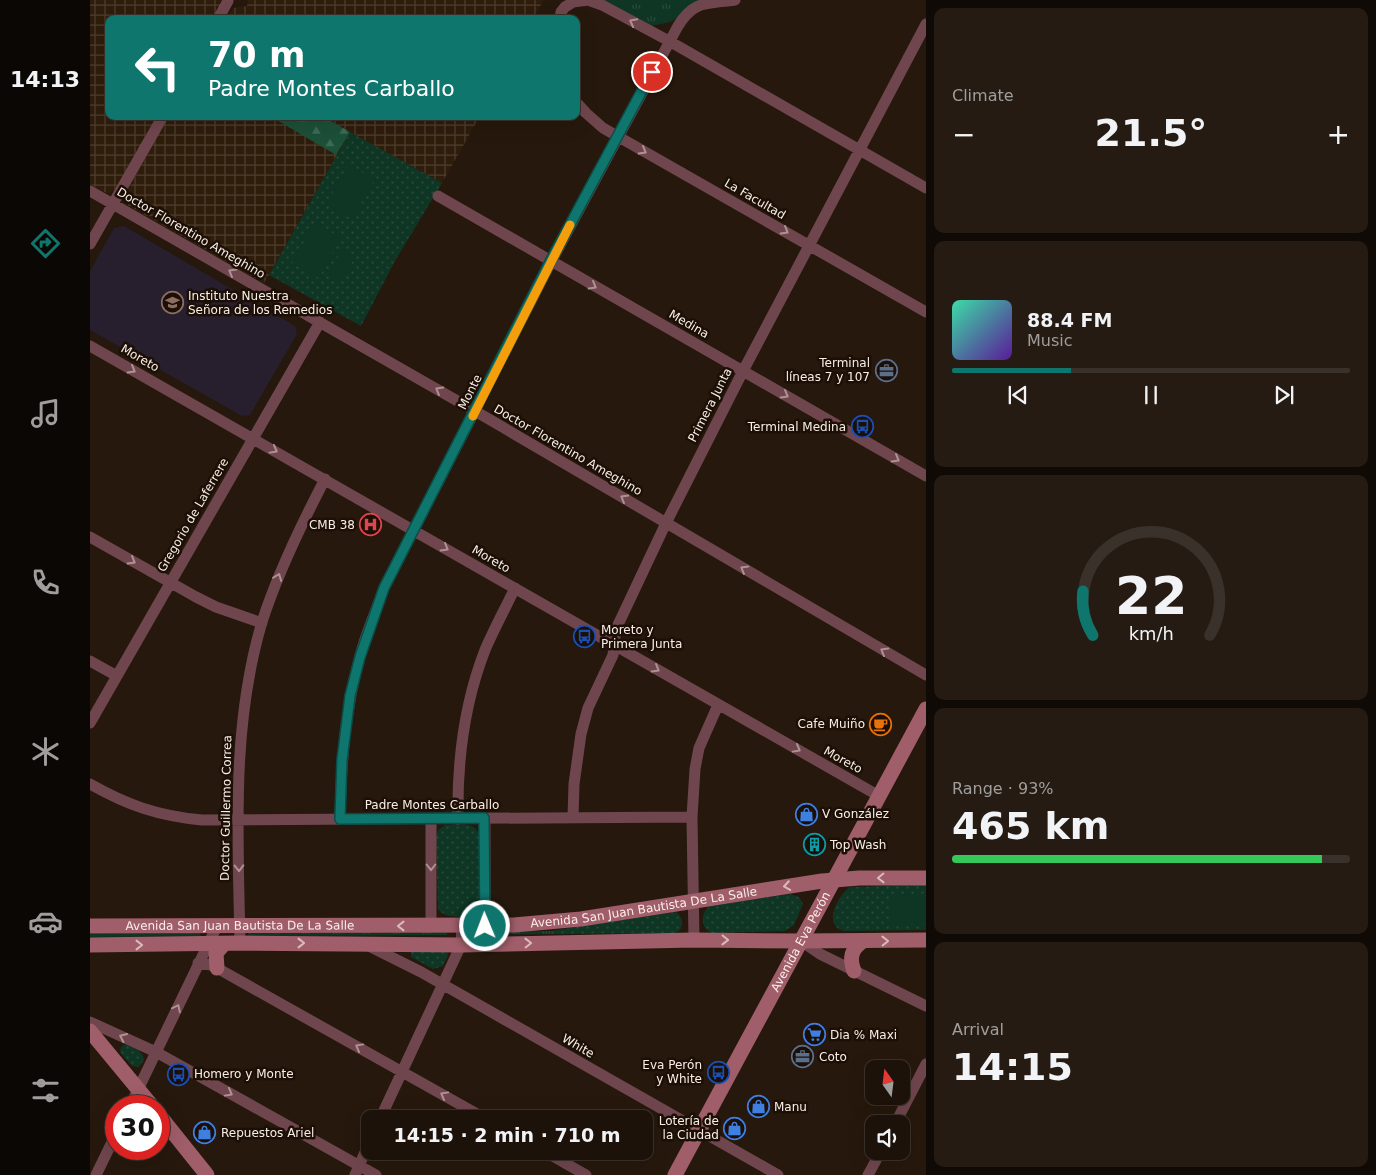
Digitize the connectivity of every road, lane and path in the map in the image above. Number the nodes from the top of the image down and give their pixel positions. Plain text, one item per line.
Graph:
1 (735, 0) edge
2 (228, 1) edge
3 (220, 15) edge
4 (561, 15) edge
5 (926, 24) edge
6 (669, 41) junction
7 (580, 106) edge
8 (161, 120) edge
9 (618, 136) junction
10 (859, 150) junction
11 (926, 188) edge
12 (90, 191) edge
13 (438, 196) dead end
14 (112, 204) junction
15 (90, 244) edge
16 (809, 245) junction
17 (550, 262) junction
18 (926, 312) edge
19 (320, 322) junction
20 (90, 346) edge
21 (743, 371) junction
22 (476, 411) junction
23 (252, 438) junction
24 (926, 476) edge
25 (325, 479) junction
26 (666, 523) junction
27 (414, 531) junction
28 (90, 537) edge
29 (170, 582) junction
30 (515, 588) junction
31 (262, 623) junction
32 (614, 644) junction
33 (90, 661) edge
34 (926, 675) edge
35 (117, 676) junction
36 (718, 705) junction
37 (926, 709) edge
38 (90, 723) edge
39 (90, 784) edge
40 (879, 796) junction
41 (692, 817) junction
42 (458, 818) junction
43 (484, 818) junction
44 (573, 818) junction
45 (340, 819) junction
46 (431, 819) junction
47 (238, 820) junction
48 (926, 878) edge
49 (835, 879) junction
50 (694, 902) junction
51 (240, 925) junction
52 (90, 926) edge
53 (217, 926) junction
54 (462, 926) junction
55 (485, 926) junction
56 (431, 927) junction
57 (694, 940) junction
58 (926, 940) edge
59 (863, 941) junction
60 (801, 942) junction
61 (240, 943) junction
62 (363, 943) junction
63 (207, 944) junction
64 (224, 944) junction
65 (90, 945) edge
66 (462, 945) junction
67 (198, 963) junction
68 (217, 968) junction
69 (854, 971) junction
70 (442, 984) junction
71 (926, 1006) edge
72 (90, 1022) edge
73 (90, 1031) edge
74 (156, 1052) junction
75 (926, 1064) edge
76 (402, 1071) junction
77 (138, 1089) junction
78 (135, 1095) edge
79 (143, 1095) edge
80 (384, 1110) edge
81 (470, 1110) edge
82 (900, 1115) edge
83 (170, 1129) edge
84 (699, 1130) junction
85 (105, 1157) edge
86 (560, 1160) edge
87 (876, 1160) edge
88 (357, 1170) edge
89 (96, 1175) edge
90 (207, 1175) edge
91 (376, 1175) edge
92 (586, 1175) edge
93 (674, 1175) edge
94 (778, 1175) edge
95 (868, 1175) edge

1 - 6 street, Monte
2 - 3 street
6 -> 4 street
5 - 10 street, Primera Junta
6 - 9 street, Monte
6 - 10 street
7 - 9 street, La Facultad
8 - 14 street
9 -> 16 street, La Facultad
9 - 17 street, Monte
10 - 11 street
10 - 16 street, Primera Junta
12 - 14 street, Doctor Florentino Ameghino
13 - 17 street, Medina
14 - 15 street
19 -> 14 street, Doctor Florentino Ameghino
16 - 18 street, La Facultad
16 - 21 street, Primera Junta
17 -> 21 street, Medina
17 - 22 street, Monte
22 -> 19 street, Doctor Florentino Ameghino
19 - 23 street, Gregorio de Laferrere
20 -> 23 street, Moreto
21 -> 24 street, Medina
21 - 26 street, Primera Junta
26 -> 22 street, Doctor Florentino Ameghino
22 - 27 street, Monte
23 -> 25 street, Moreto
23 - 29 street, Gregorio de Laferrere
25 - 27 street, Moreto
31 -> 25 street, Doctor Guillermo Correa
26 - 32 street, Primera Junta
34 -> 26 street, Doctor Florentino Ameghino
27 -> 30 street, Moreto
27 - 45 street, Monte
28 -> 29 street
29 - 31 street
29 - 35 street, Gregorio de Laferrere
30 - 32 street, Moreto
30 - 42 street
31 - 47 street, Doctor Guillermo Correa
32 -> 36 street, Moreto
32 - 44 street, Primera Junta
33 - 35 street
35 - 38 street, Gregorio de Laferrere
36 -> 40 street, Moreto
36 - 41 street
37 - 40 street, Avenida Eva Perón
39 - 47 street, Padre Montes Carballo
40 - 49 street, Avenida Eva Perón
41 - 44 street, Padre Montes Carballo
41 - 50 street
42 - 43 street, Padre Montes Carballo
42 - 46 street, Padre Montes Carballo
43 - 44 street, Padre Montes Carballo
43 - 55 street
45 - 46 street, Padre Montes Carballo
45 - 47 street, Padre Montes Carballo
46 -> 56 street
47 -> 51 street, Doctor Guillermo Correa
48 -> 49 street, Avenida San Juan Bautista De La Salle
49 -> 50 street, Avenida San Juan Bautista De La Salle
49 - 60 street, Avenida Eva Perón
50 - 55 street, Avenida San Juan Bautista De La Salle
50 - 57 street
51 - 53 street, Avenida San Juan Bautista De La Salle
56 -> 51 street, Avenida San Juan Bautista De La Salle
51 - 61 street, Doctor Guillermo Correa
52 - 53 street, Avenida San Juan Bautista De La Salle
53 - 63 street
54 - 55 street, Avenida San Juan Bautista De La Salle
54 - 56 street, Avenida San Juan Bautista De La Salle
54 - 66 street
57 -> 60 street, Avenida San Juan Bautista De La Salle
66 -> 57 street, Avenida San Juan Bautista De La Salle
59 -> 58 street, Avenida San Juan Bautista De La Salle
59 - 60 street, Avenida San Juan Bautista De La Salle
59 - 69 street
60 - 69 street
60 - 84 street, Avenida Eva Perón
61 -> 62 street, Avenida San Juan Bautista De La Salle
61 - 64 street, Avenida San Juan Bautista De La Salle
62 - 66 street, Avenida San Juan Bautista De La Salle
62 - 70 street, White
63 - 64 street, Avenida San Juan Bautista De La Salle
65 -> 63 street, Avenida San Juan Bautista De La Salle
63 - 67 street
64 - 68 street
66 - 70 street
67 - 68 street
74 -> 67 street
76 -> 68 street
69 - 71 street
70 - 76 street
70 - 84 street, White
74 -> 72 street
73 - 77 street
74 - 77 street
74 -> 88 street
75 - 82 street
76 - 80 street
81 -> 76 street
77 - 78 street
77 - 79 street
83 - 90 street
84 - 93 street, Avenida Eva Perón
84 - 94 street, White
85 - 89 street
86 - 92 street
87 - 95 street
88 - 91 street

